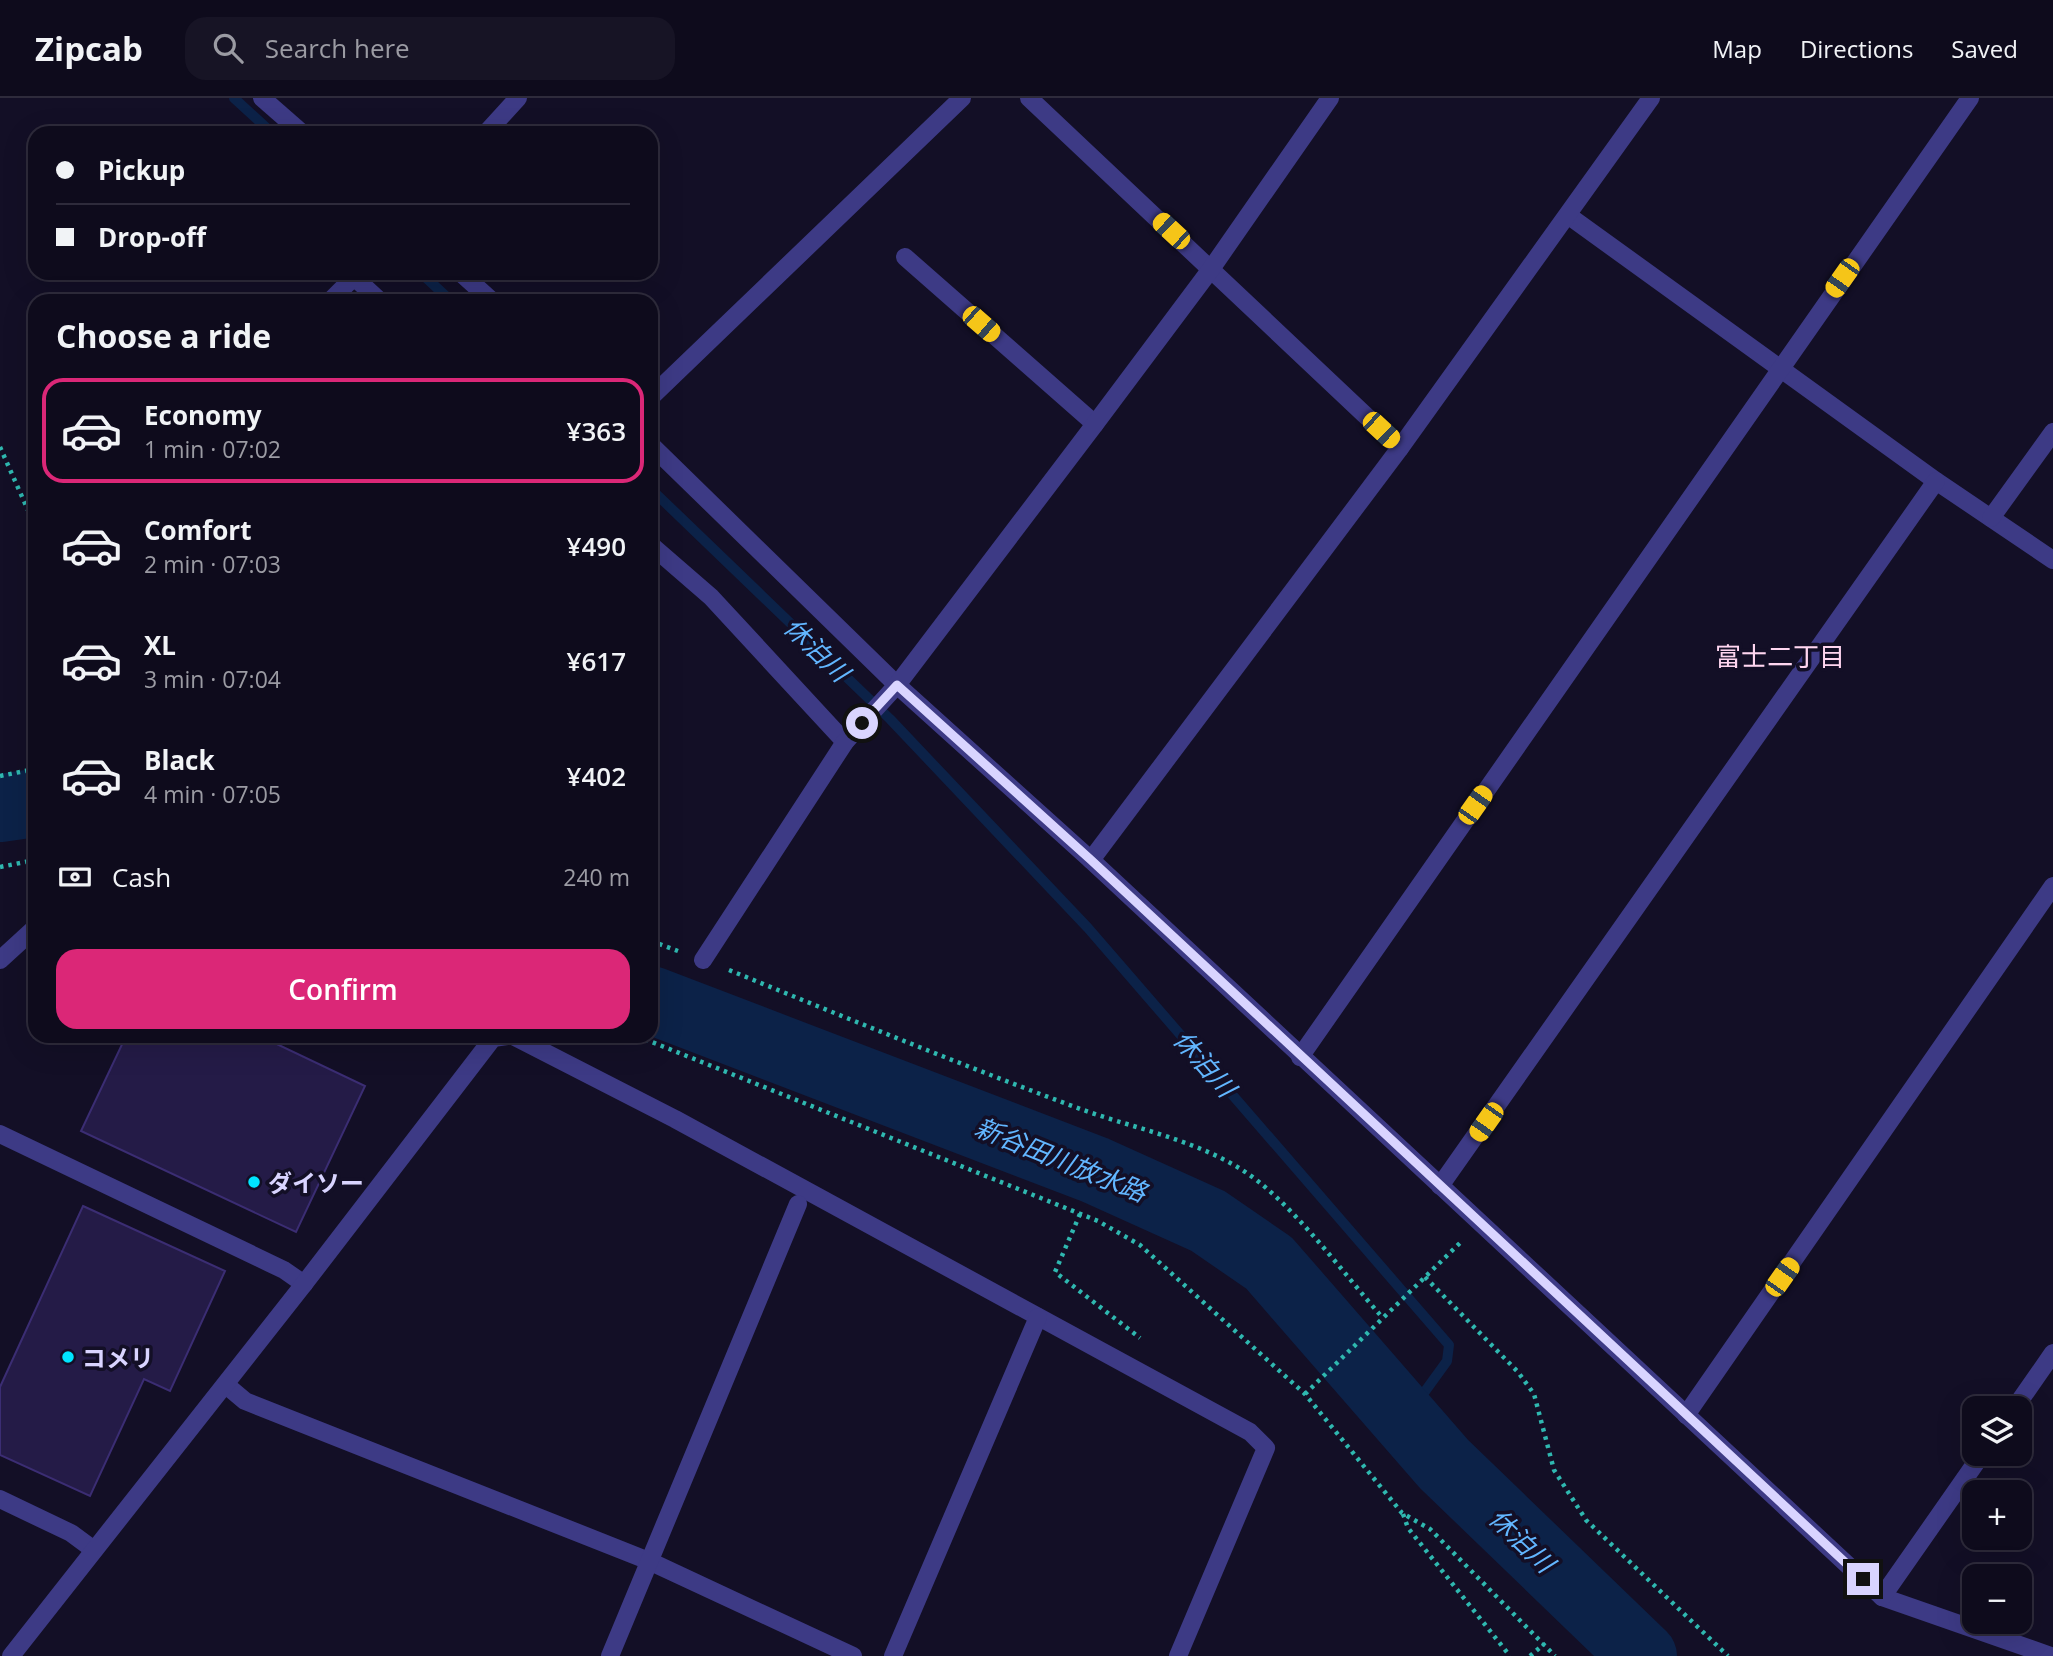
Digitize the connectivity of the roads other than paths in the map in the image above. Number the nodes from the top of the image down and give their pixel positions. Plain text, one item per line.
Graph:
1 (262, 98) edge
2 (518, 98) edge
3 (962, 98) edge
4 (1029, 98) edge
5 (1330, 98) edge
6 (1651, 98) edge
7 (1970, 98) edge
8 (294, 126) edge
9 (492, 126) edge
10 (1569, 216) junction
11 (905, 257) dead end
12 (1212, 269) junction
13 (351, 280) edge
14 (357, 280) edge
15 (469, 280) edge
16 (337, 294) edge
17 (372, 294) edge
18 (484, 294) edge
19 (1778, 369) junction
20 (658, 390) edge
21 (1095, 424) junction
22 (2053, 432) edge
23 (1400, 448) junction
24 (658, 452) edge
25 (1936, 481) junction
26 (1990, 518) junction
27 (658, 551) edge
28 (2053, 560) edge
29 (897, 685) junction
30 (845, 742) junction
31 (1091, 860) junction
32 (2053, 887) edge
33 (28, 934) edge
34 (0, 960) edge
35 (704, 960) road end
36 (489, 1043) edge
37 (527, 1043) edge
38 (1300, 1057) junction
39 (0, 1134) edge
40 (1440, 1186) junction
41 (798, 1204) dead end
42 (304, 1284) junction
43 (1038, 1317) junction
44 (2053, 1353) edge
45 (226, 1385) junction
46 (2023, 1396) edge
47 (1686, 1415) junction
48 (1974, 1466) edge
49 (0, 1499) edge
50 (94, 1550) junction
51 (649, 1561) junction
52 (1882, 1597) junction
53 (11, 1656) edge
54 (610, 1656) edge
55 (853, 1656) edge
56 (893, 1656) edge
57 (1178, 1656) edge
58 (2050, 1656) edge

1 - 8 street
2 - 9 street
3 - 20 street
4 - 12 street
5 - 12 street
6 - 10 street
7 - 19 street
10 - 19 street
10 - 23 street
11 - 21 street
12 - 21 street
12 - 23 street
13 - 16 street
14 - 17 street
15 - 18 street
19 - 25 street
19 - 38 street
21 - 29 street
22 - 26 street
23 - 31 street
24 - 29 street
25 - 26 street
25 - 40 street
26 - 28 street
27 - 30 street
29 - 30 street
29 - 31 street
30 - 35 street
31 - 38 street
32 - 47 street
33 - 34 street
36 - 42 street
37 - 43 street
38 - 40 street
39 - 42 street
40 - 47 street
41 - 51 street
42 - 45 street
43 - 56 street
43 - 57 street
44 - 46 street
45 - 50 street
45 - 51 street
47 - 52 street
48 - 52 street
49 - 50 street
50 - 53 street
51 - 54 street
51 - 55 street
52 - 58 street

